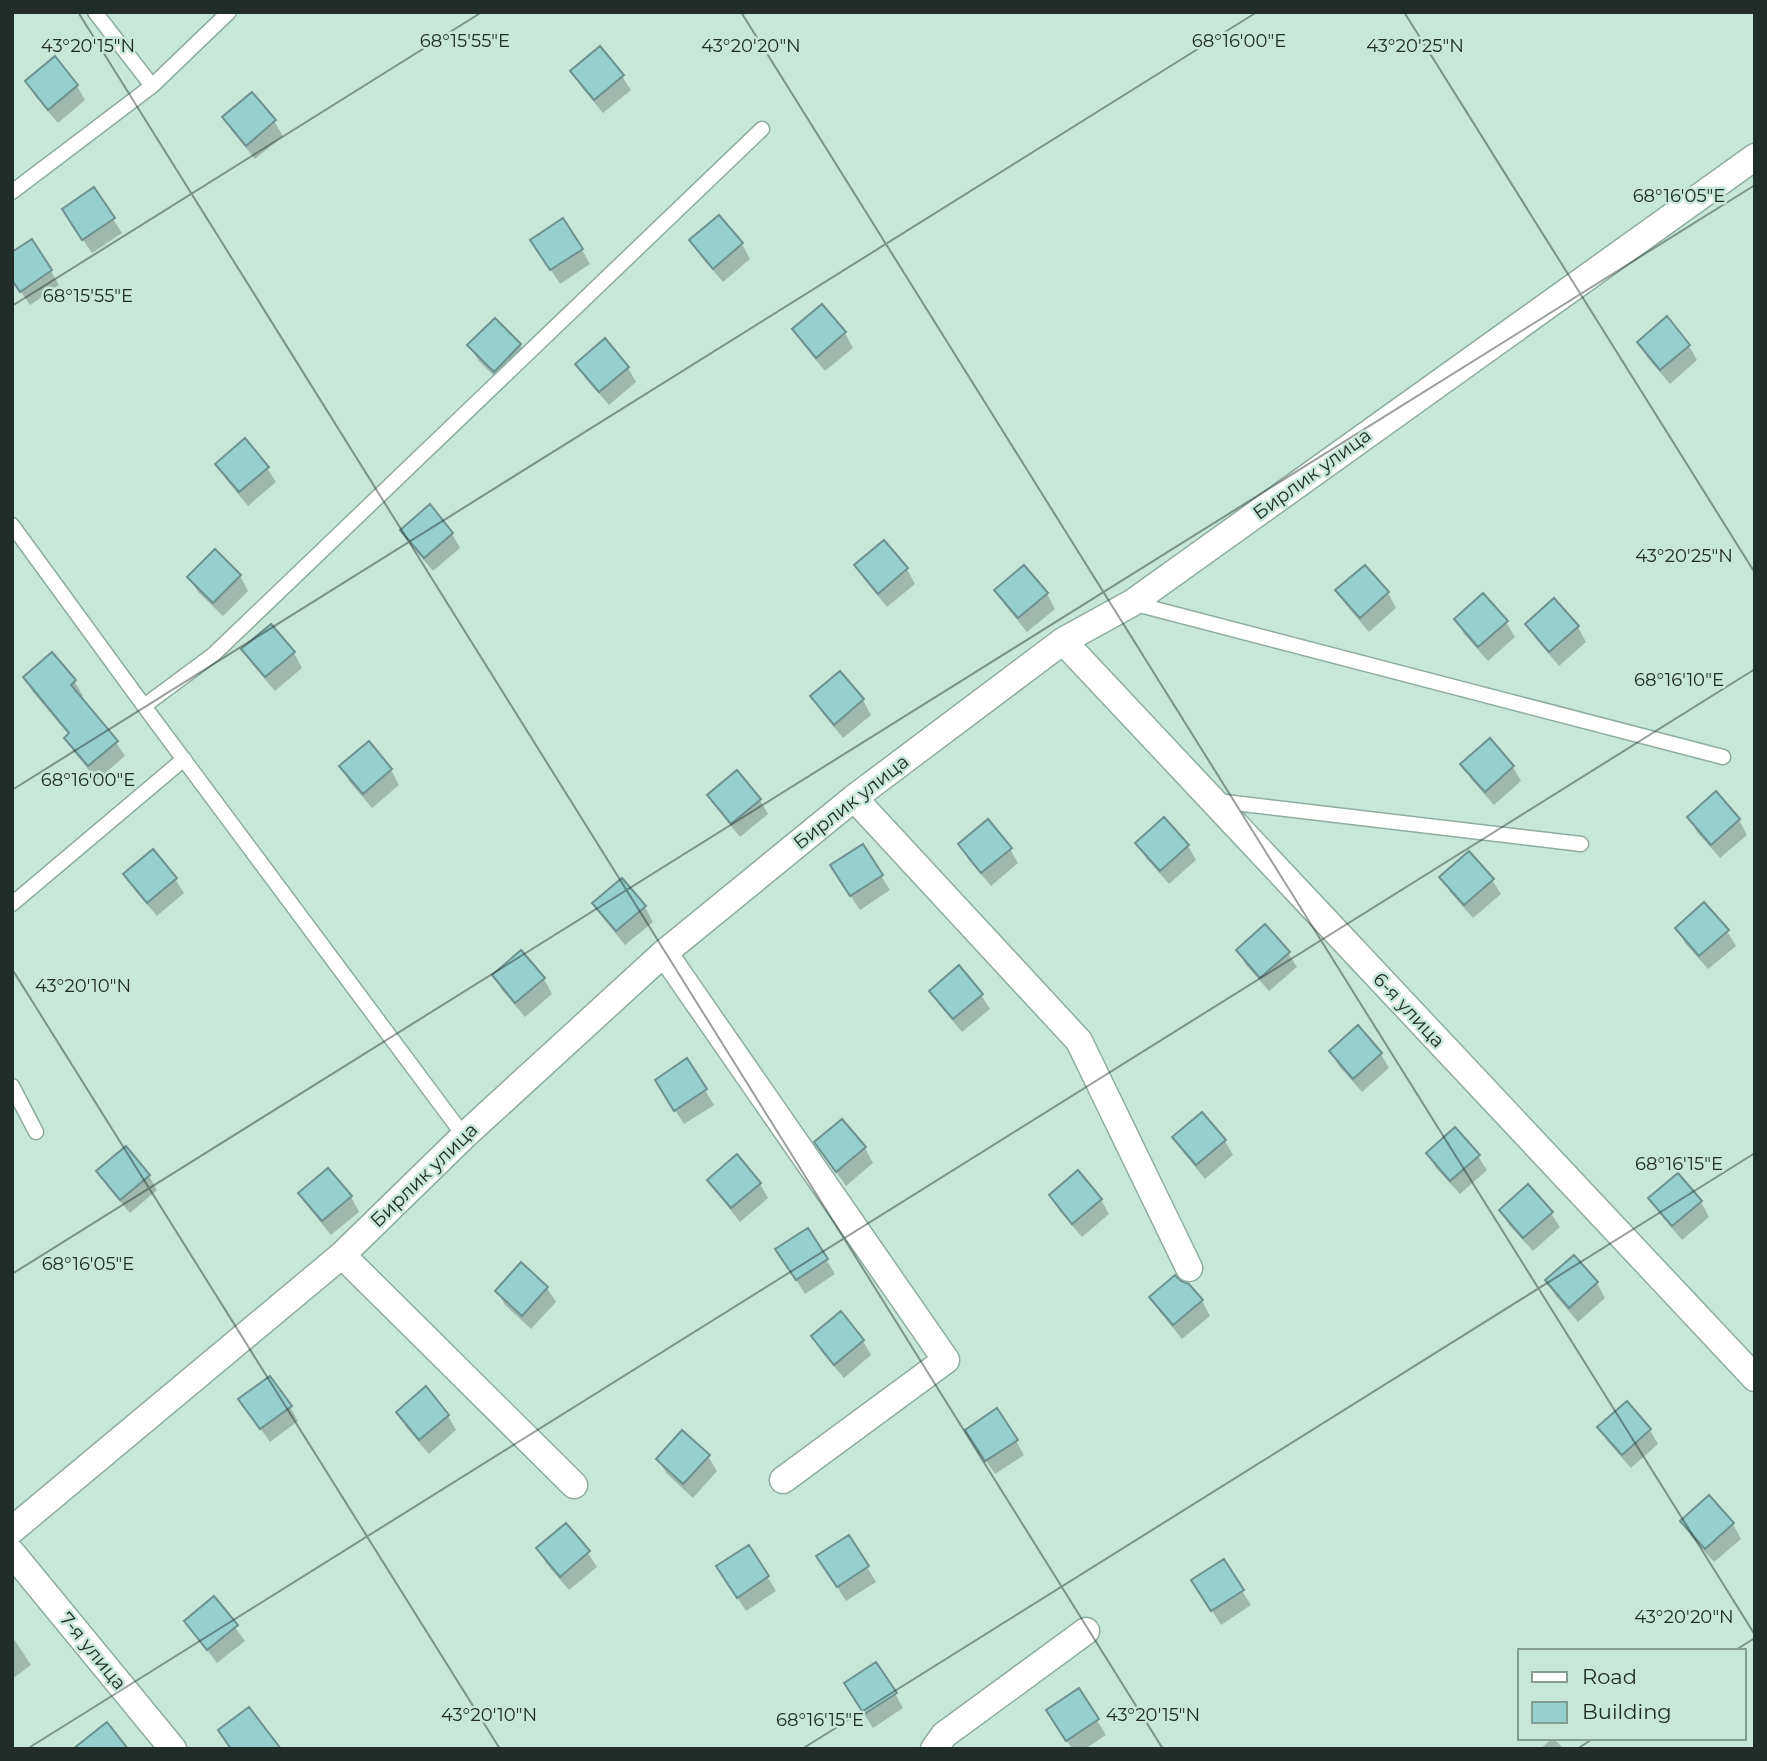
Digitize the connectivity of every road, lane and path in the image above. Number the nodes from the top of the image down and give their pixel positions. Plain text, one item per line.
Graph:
1 (95, 12) edge
2 (229, 12) edge
3 (152, 86) junction
4 (762, 129) dead end
5 (1755, 157) edge
6 (12, 192) edge
7 (12, 524) edge
8 (1132, 603) junction
9 (1063, 641) junction
10 (144, 706) junction
11 (1723, 757) dead end
12 (184, 759) junction
13 (854, 798) junction
14 (1212, 800) junction
15 (1581, 844) dead end
16 (12, 904) edge
17 (664, 953) junction
18 (12, 1086) edge
19 (36, 1132) dead end
20 (464, 1136) junction
21 (342, 1255) junction
22 (1189, 1268) dead end
23 (1755, 1378) edge
24 (783, 1480) dead end
25 (574, 1485) dead end
26 (12, 1530) edge
27 (12, 1553) edge
28 (1086, 1631) dead end
29 (173, 1749) edge
30 (934, 1749) edge

1 - 3 lane
2 - 3 lane
3 - 6 lane
4 - 10 lane
5 - 8 street, Бирлик улица
7 - 10 lane
8 - 9 street, Бирлик улица
8 - 11 lane
9 - 13 street, Бирлик улица
9 - 14 street, 6-я улица
10 - 12 lane
12 - 16 lane
12 - 20 lane
13 - 17 street, Бирлик улица
13 - 22 street
14 - 15 lane
14 - 23 street, 6-я улица
17 - 20 street, Бирлик улица
17 - 24 street
18 - 19 lane
20 - 21 street, Бирлик улица
21 - 25 street
21 - 26 street, Бирлик улица
27 - 29 street, 7-я улица
28 - 30 street

